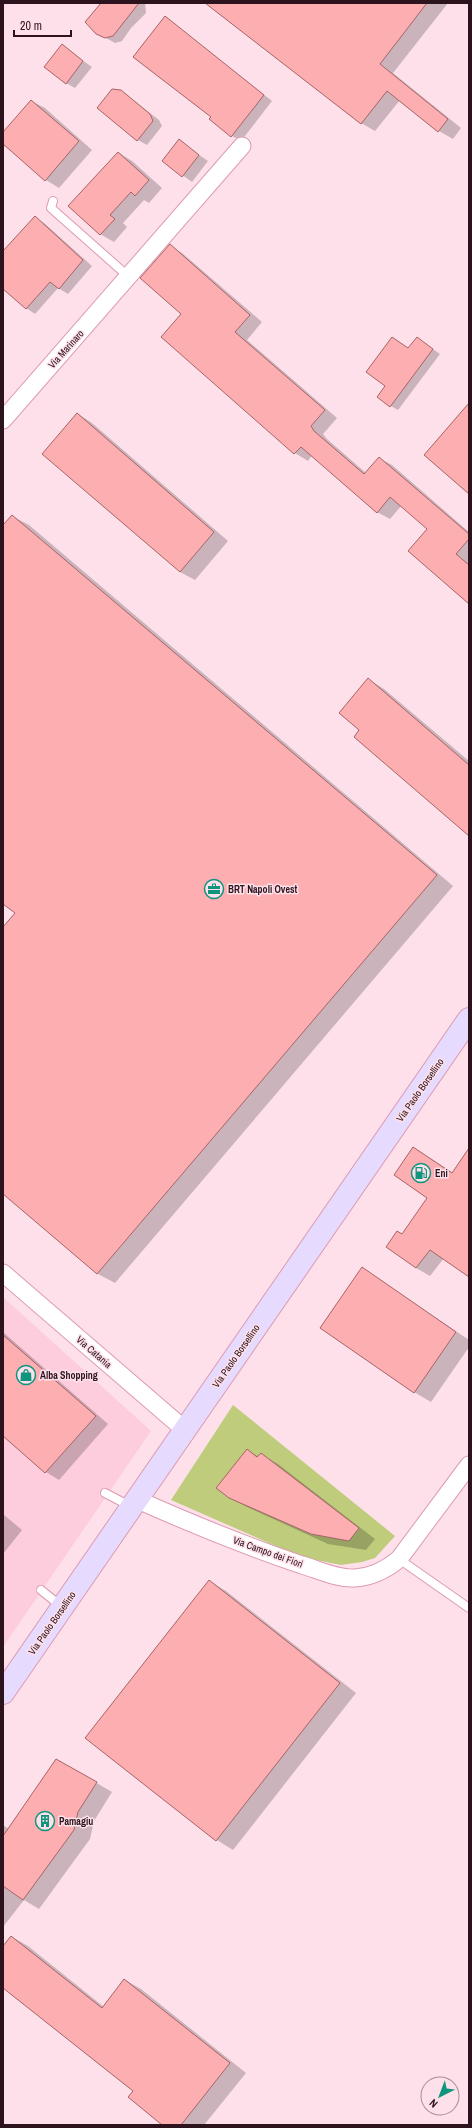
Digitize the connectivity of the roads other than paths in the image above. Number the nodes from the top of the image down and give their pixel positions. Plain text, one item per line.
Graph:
1 (242, 146) dead end
2 (53, 201) dead end
3 (129, 278) junction
4 (3, 420) edge
5 (469, 1019) edge
6 (3, 1273) edge
7 (185, 1430) junction
8 (469, 1465) edge
9 (105, 1493) dead end
10 (135, 1504) junction
11 (400, 1559) junction
12 (41, 1590) dead end
13 (63, 1608) junction
14 (469, 1608) edge
15 (3, 1693) edge

1 - 3 street, Via Marinaro
2 - 3 lane
3 - 4 street, Via Marinaro
5 - 7 main road, Via Paolo Borsellino
6 - 7 street, Via Catania
7 - 10 main road, Via Paolo Borsellino
8 - 11 street, Via Campo dei Fiori
9 - 10 lane
10 - 11 street, Via Campo dei Fiori
10 - 13 main road, Via Paolo Borsellino
11 - 14 lane
12 - 13 lane
13 - 15 main road, Via Paolo Borsellino

